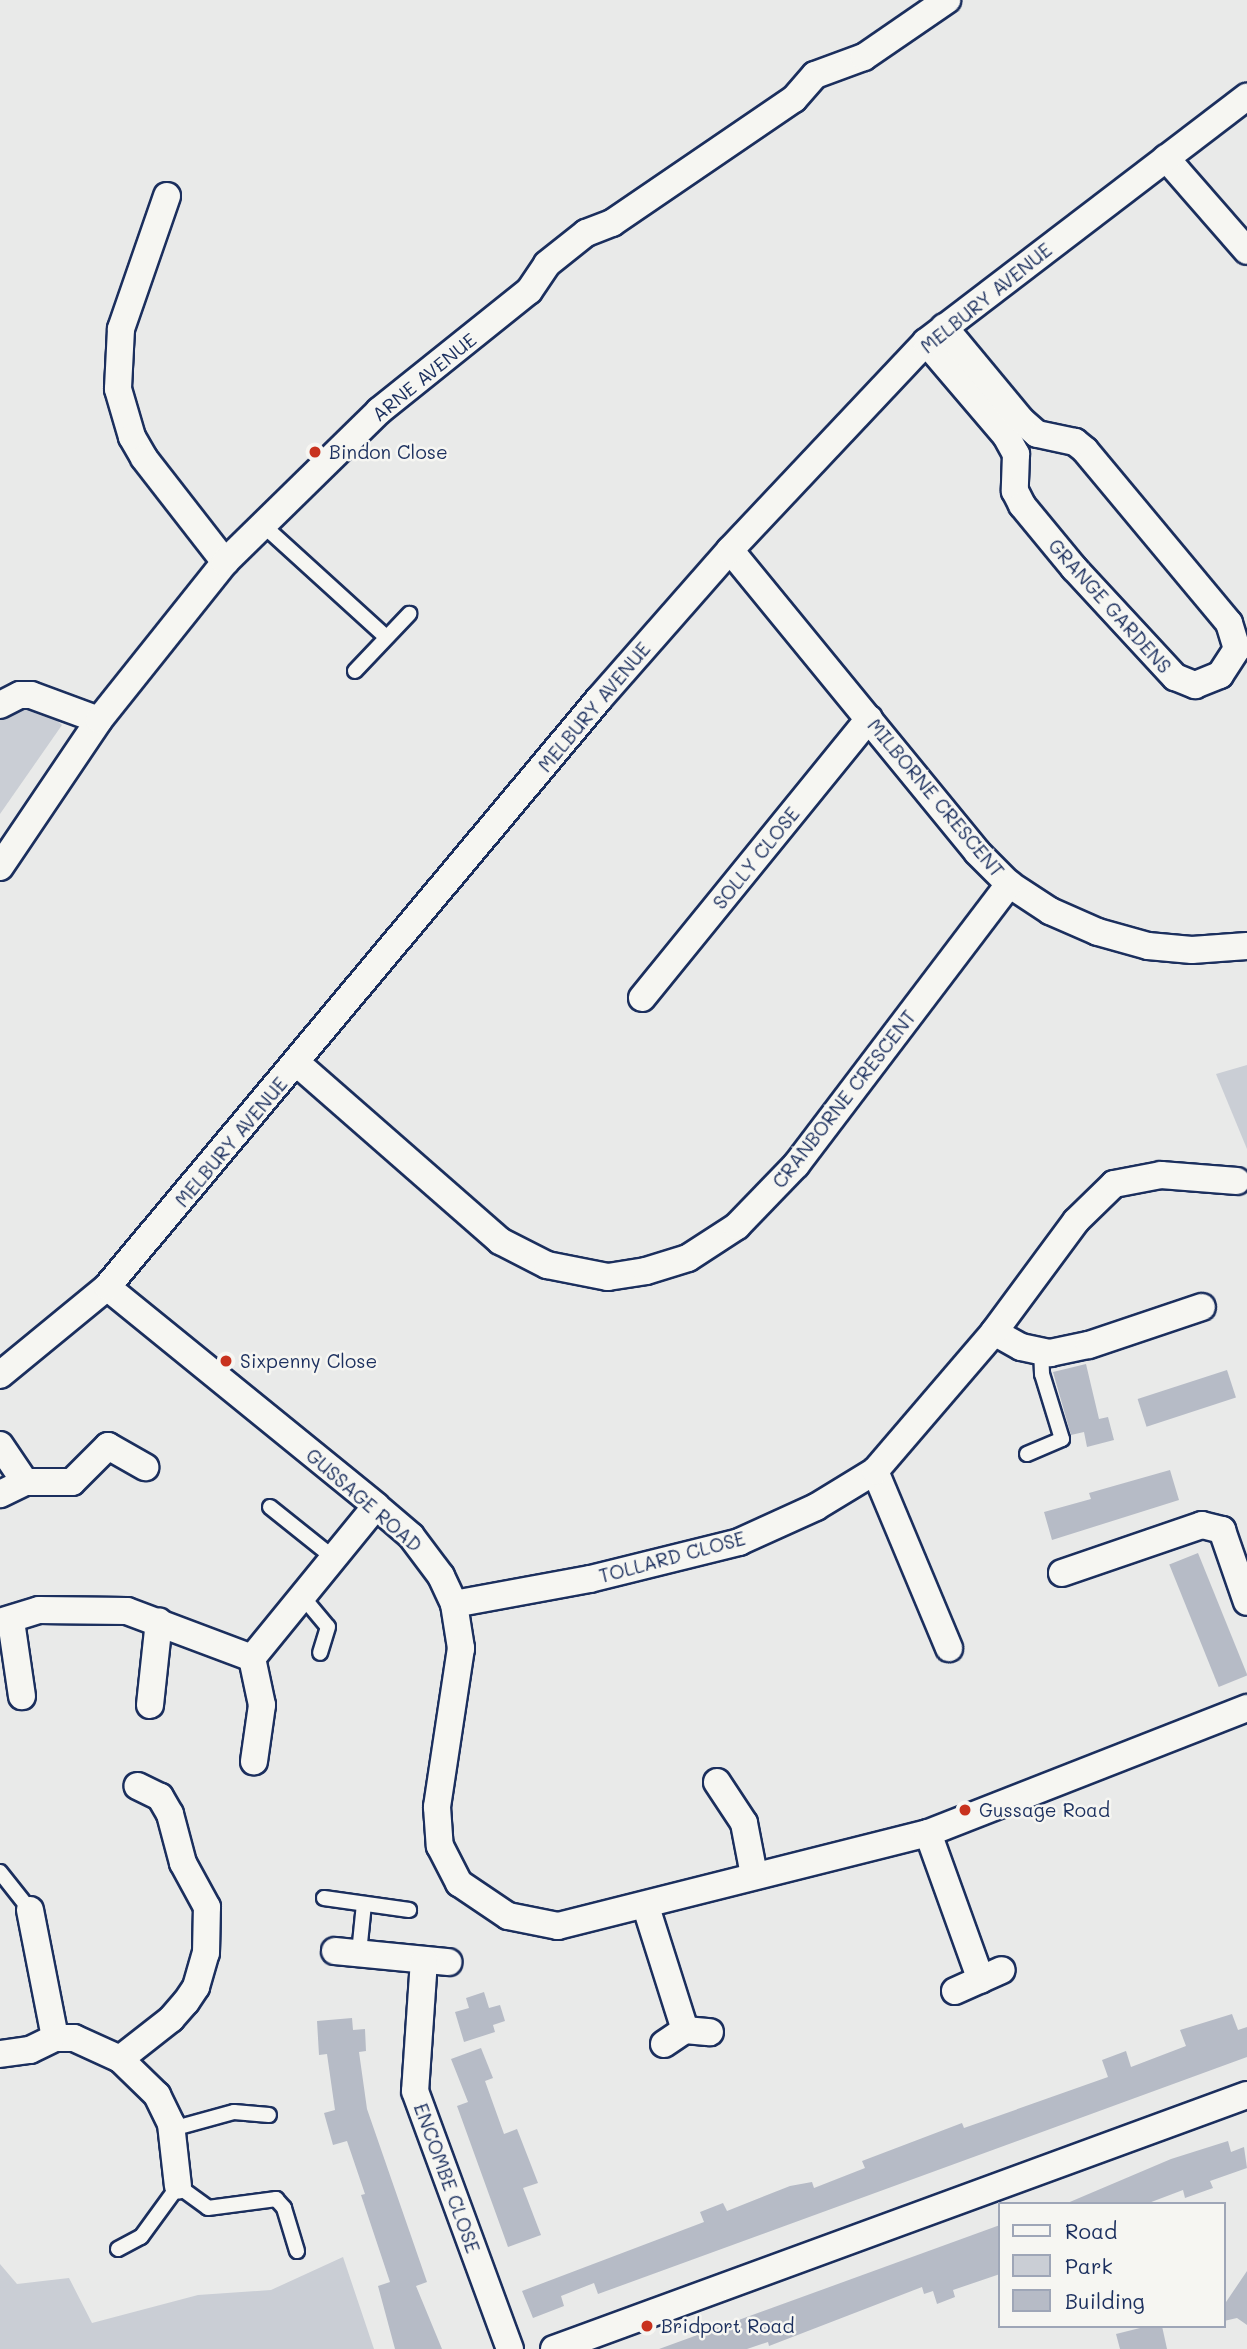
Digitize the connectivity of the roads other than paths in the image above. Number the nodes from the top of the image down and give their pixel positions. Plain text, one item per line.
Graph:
1 (947, 0) edge
2 (1247, 97) edge
3 (1166, 158) junction
4 (167, 196) dead end
5 (1247, 251) edge
6 (935, 334) junction
7 (1037, 434) junction
8 (1016, 454) junction
9 (264, 526) junction
10 (730, 550) junction
11 (225, 562) junction
12 (409, 614) dead end
13 (386, 637) junction
14 (355, 671) dead end
15 (0, 705) edge
16 (869, 719) junction
17 (99, 720) junction
18 (0, 867) edge
19 (1009, 884) junction
20 (1247, 946) edge
21 (642, 998) dead end
22 (298, 1064) junction
23 (1237, 1181) dead end
24 (107, 1287) junction
25 (1202, 1307) dead end
26 (994, 1332) junction
27 (1041, 1351) junction
28 (0, 1376) edge
29 (0, 1445) edge
30 (1027, 1454) dead end
31 (145, 1466) dead end
32 (875, 1471) junction
33 (25, 1482) junction
34 (0, 1494) edge
35 (376, 1506) junction
36 (270, 1507) dead end
37 (334, 1558) junction
38 (1062, 1573) dead end
39 (302, 1596) junction
40 (1247, 1602) edge
41 (454, 1604) junction
42 (159, 1621) junction
43 (5, 1622) edge
44 (949, 1648) dead end
45 (320, 1653) dead end
46 (252, 1657) junction
47 (22, 1696) dead end
48 (150, 1705) dead end
49 (1247, 1708) edge
50 (254, 1761) dead end
51 (717, 1782) dead end
52 (137, 1786) dead end
53 (928, 1833) junction
54 (0, 1872) edge
55 (754, 1875) junction
56 (324, 1898) dead end
57 (364, 1903) junction
58 (646, 1907) junction
59 (30, 1910) joint
60 (409, 1910) dead end
61 (358, 1953) joint
62 (955, 1991) dead end
63 (686, 2035) dead end
64 (55, 2038) junction
65 (0, 2054) edge
66 (120, 2059) junction
67 (1247, 2095) edge
68 (269, 2115) dead end
69 (172, 2130) junction
70 (178, 2186) junction
71 (118, 2249) dead end
72 (297, 2251) dead end
73 (510, 2349) edge
74 (554, 2349) edge

1 - 9 street, ARNE AVENUE
2 - 3 street, MELBURY AVENUE
3 - 5 street
3 - 6 street, MELBURY AVENUE
4 - 11 street
6 - 7 street
6 - 8 street
6 - 10 street, MELBURY AVENUE
7 - 8 lane
7 - 8 street, GRANGE GARDENS
9 - 11 street, ARNE AVENUE
9 - 13 lane
10 - 16 street, MILBORNE CRESCENT
10 - 22 street, MELBURY AVENUE
11 - 17 street, ARNE AVENUE
12 - 13 lane
13 - 14 lane
15 - 17 street
16 - 19 street, MILBORNE CRESCENT
16 - 21 street, SOLLY CLOSE
17 - 18 street, ARNE AVENUE
19 - 20 street, MILBORNE CRESCENT
19 - 22 street, CRANBORNE CRESCENT
22 - 24 street, MELBURY AVENUE
23 - 26 street, TOLLARD CLOSE
24 - 28 street, MELBURY AVENUE
24 - 35 street, GUSSAGE ROAD
25 - 27 street
26 - 27 street
26 - 32 street, TOLLARD CLOSE
27 - 30 lane
29 - 33 street
31 - 33 street
32 - 41 street, TOLLARD CLOSE
32 - 44 street
33 - 34 street
35 - 37 street
35 - 41 street, GUSSAGE ROAD
36 - 37 lane
37 - 39 street
38 - 40 street
39 - 45 lane
39 - 46 street
41 - 58 street, GUSSAGE ROAD
42 - 43 street
42 - 46 street
42 - 48 street
43 - 47 street
46 - 50 street
49 - 53 street, GUSSAGE ROAD
51 - 55 street
52 - 66 street
53 - 55 street, GUSSAGE ROAD
53 - 62 street
54 - 59 lane
55 - 58 street, GUSSAGE ROAD
56 - 57 lane
57 - 60 lane
57 - 61 lane
58 - 63 street
59 - 64 street
61 - 73 street, ENCOMBE CLOSE
64 - 65 street
64 - 66 street
66 - 69 street
67 - 74 street
68 - 69 lane
69 - 70 street
70 - 71 lane
70 - 72 lane

